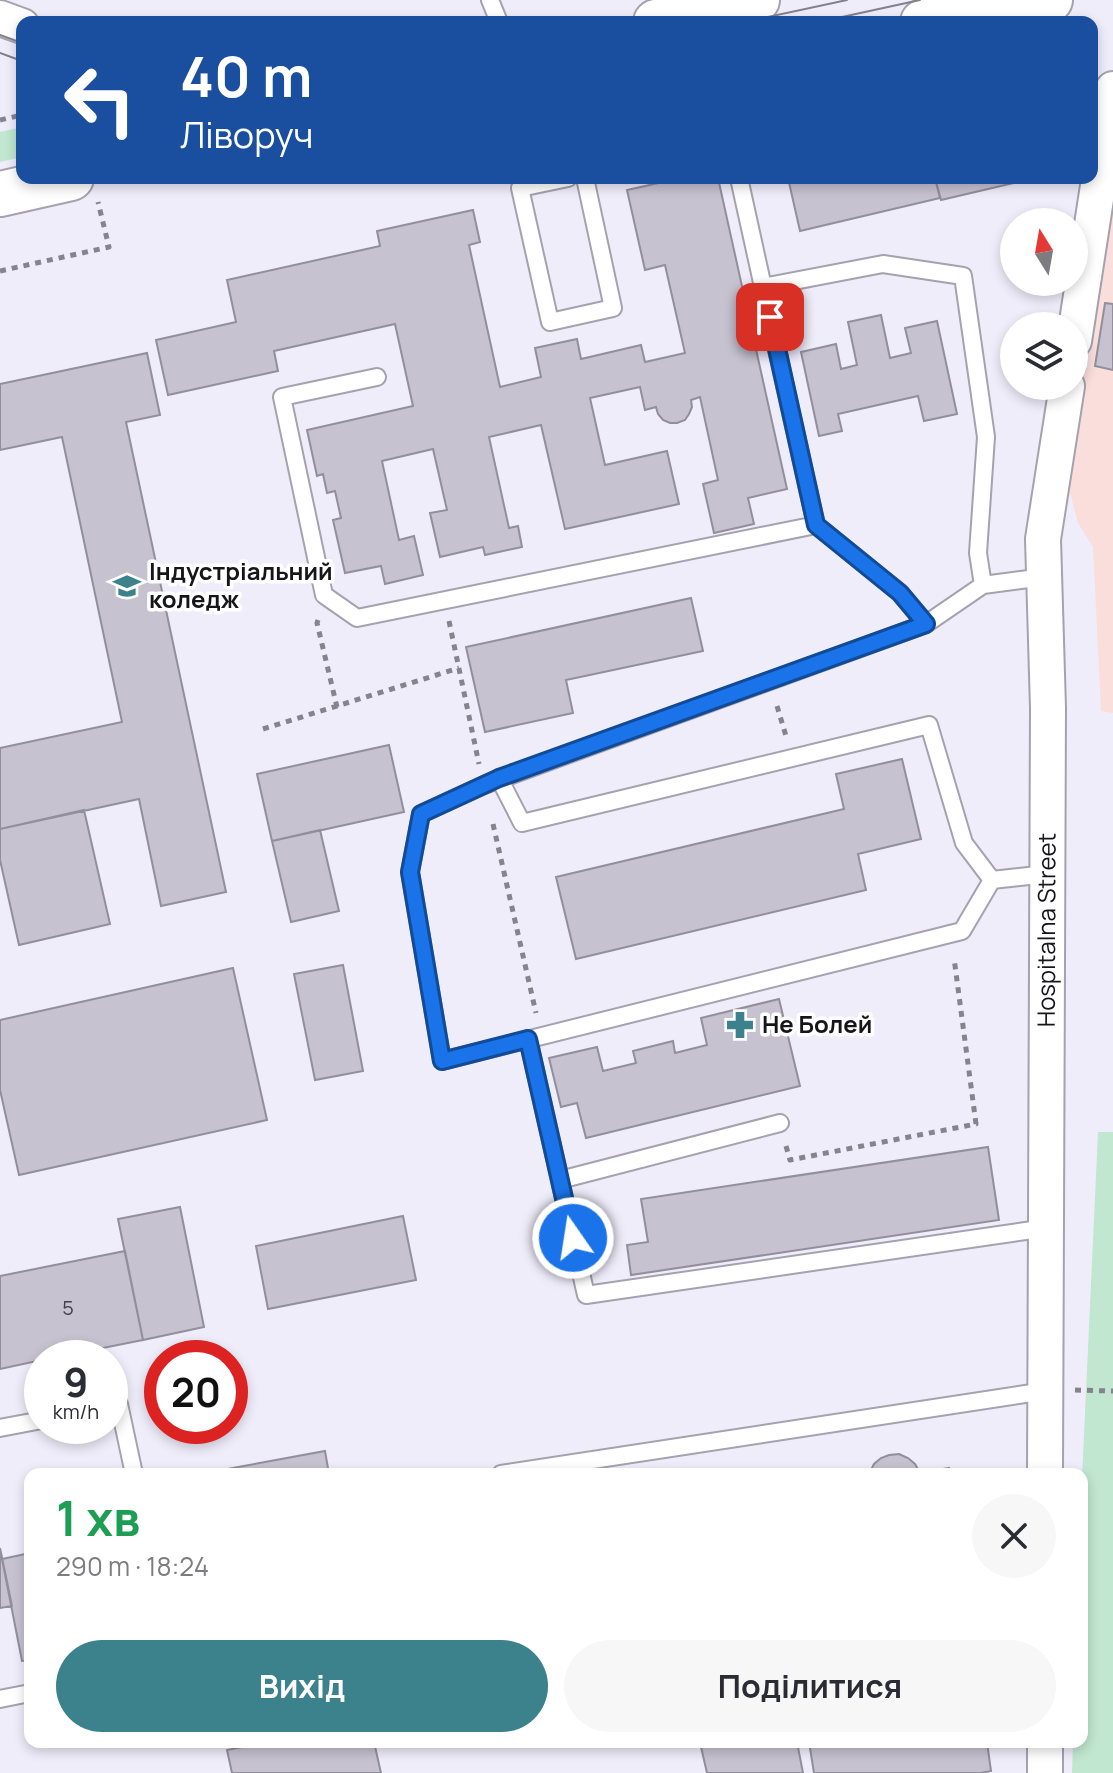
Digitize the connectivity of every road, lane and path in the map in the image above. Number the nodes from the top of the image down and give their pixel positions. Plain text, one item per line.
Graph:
1 (757, 0) edge
2 (1050, 0) edge
3 (684, 16) edge
4 (958, 16) edge
5 (1113, 89) edge
6 (44, 184) edge
7 (539, 184) edge
8 (586, 184) edge
9 (740, 184) edge
10 (0, 194) edge
11 (100, 213) dead end
12 (0, 271) edge
13 (763, 287) junction
14 (1078, 312) edge
15 (377, 377) dead end
16 (1065, 400) edge
17 (816, 525) junction
18 (1044, 577) junction
19 (983, 585) junction
20 (324, 595) junction
21 (926, 624) junction
22 (459, 668) dead end
23 (337, 707) junction
24 (263, 729) dead end
25 (499, 778) junction
26 (1047, 874) junction
27 (992, 880) junction
28 (951, 933) junction
29 (528, 1039) junction
30 (780, 1123) joint
31 (560, 1180) junction
32 (1046, 1228) junction
33 (1056, 1390) junction
34 (1113, 1391) edge
35 (24, 1423) edge
36 (0, 1428) edge
37 (128, 1444) edge
38 (133, 1468) edge
39 (541, 1468) edge
40 (1046, 1468) edge
41 (24, 1694) edge
42 (0, 1699) edge
43 (1045, 1748) edge
44 (1045, 1773) edge

1 - 3 highway
2 - 4 highway
5 - 14 street
6 - 10 highway
7 - 8 lane
9 - 13 lane
11 - 12 path
13 - 17 lane
13 - 19 lane
15 - 20 lane
16 - 18 street, Hospitalna Street
17 - 20 lane
17 - 21 lane
18 - 19 lane
18 - 26 street, Hospitalna Street
19 - 21 lane
20 - 23 path
21 - 25 lane
22 - 23 path
23 - 24 path
25 - 27 lane
25 - 29 lane
26 - 27 lane
26 - 32 street, Hospitalna Street
27 - 28 lane
28 - 29 lane
28 - 30 path
29 - 31 lane
30 - 31 lane
31 - 32 lane
32 - 33 street, Hospitalna Street
33 - 34 path
33 - 39 lane
33 - 40 street, Hospitalna Street
35 - 36 lane
37 - 38 lane
41 - 42 lane
43 - 44 street

